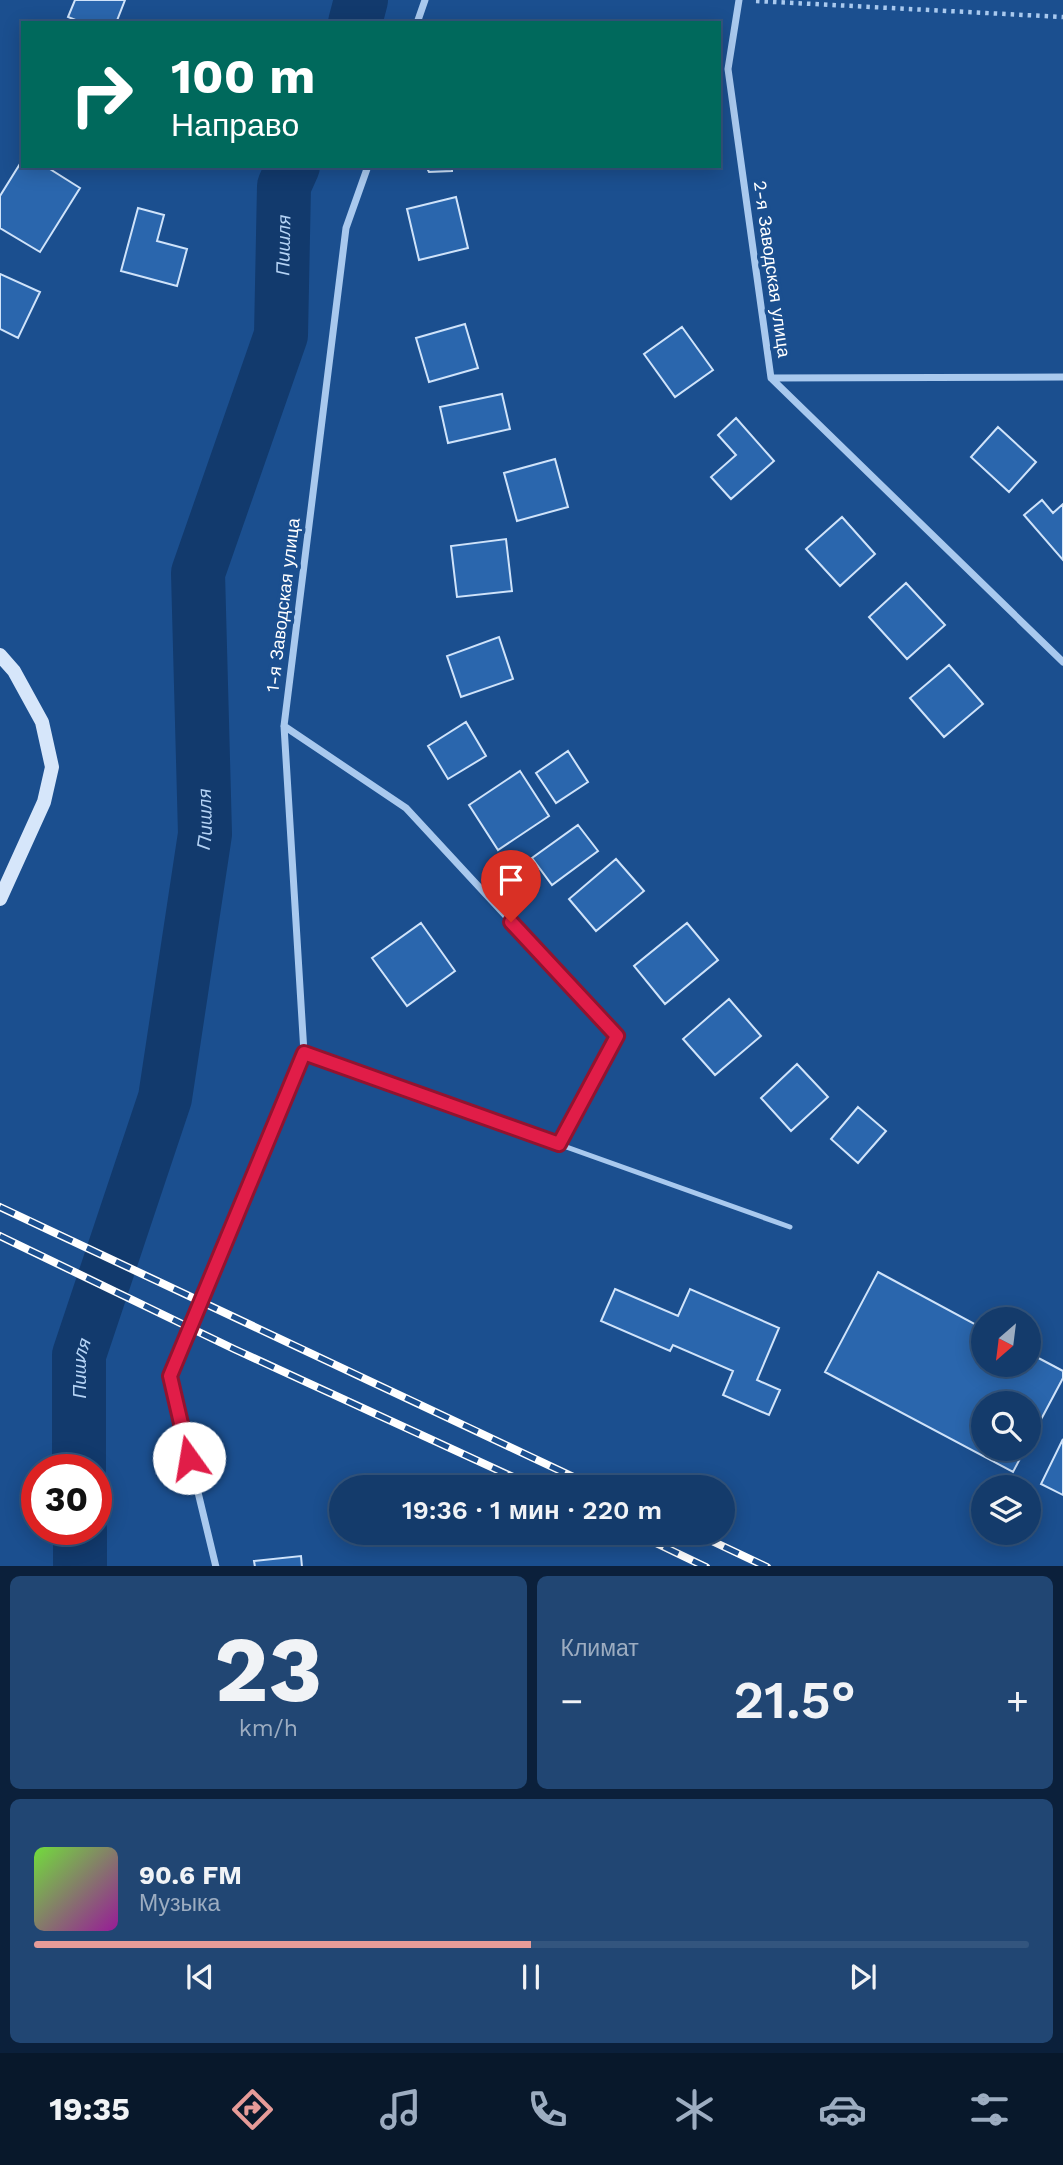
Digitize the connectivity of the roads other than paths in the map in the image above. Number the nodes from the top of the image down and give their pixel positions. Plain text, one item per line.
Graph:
1 (425, 0) edge
2 (739, 0) edge
3 (418, 21) edge
4 (367, 168) edge
5 (1063, 377) edge
6 (771, 378) junction
7 (0, 655) edge
8 (1063, 662) edge
9 (284, 726) junction
10 (0, 899) edge
11 (304, 1053) junction
12 (559, 1144) junction
13 (790, 1227) dead end
14 (216, 1566) edge

1 - 3 street
2 - 6 street, 2-я Заводская улица
4 - 9 street, 1-я Заводская улица
5 - 6 street, 2-я Заводская улица
6 - 8 street
7 - 10 main road
9 - 11 street, 1-я Заводская улица
9 - 12 street
11 - 12 lane
11 - 14 street
12 - 13 lane

